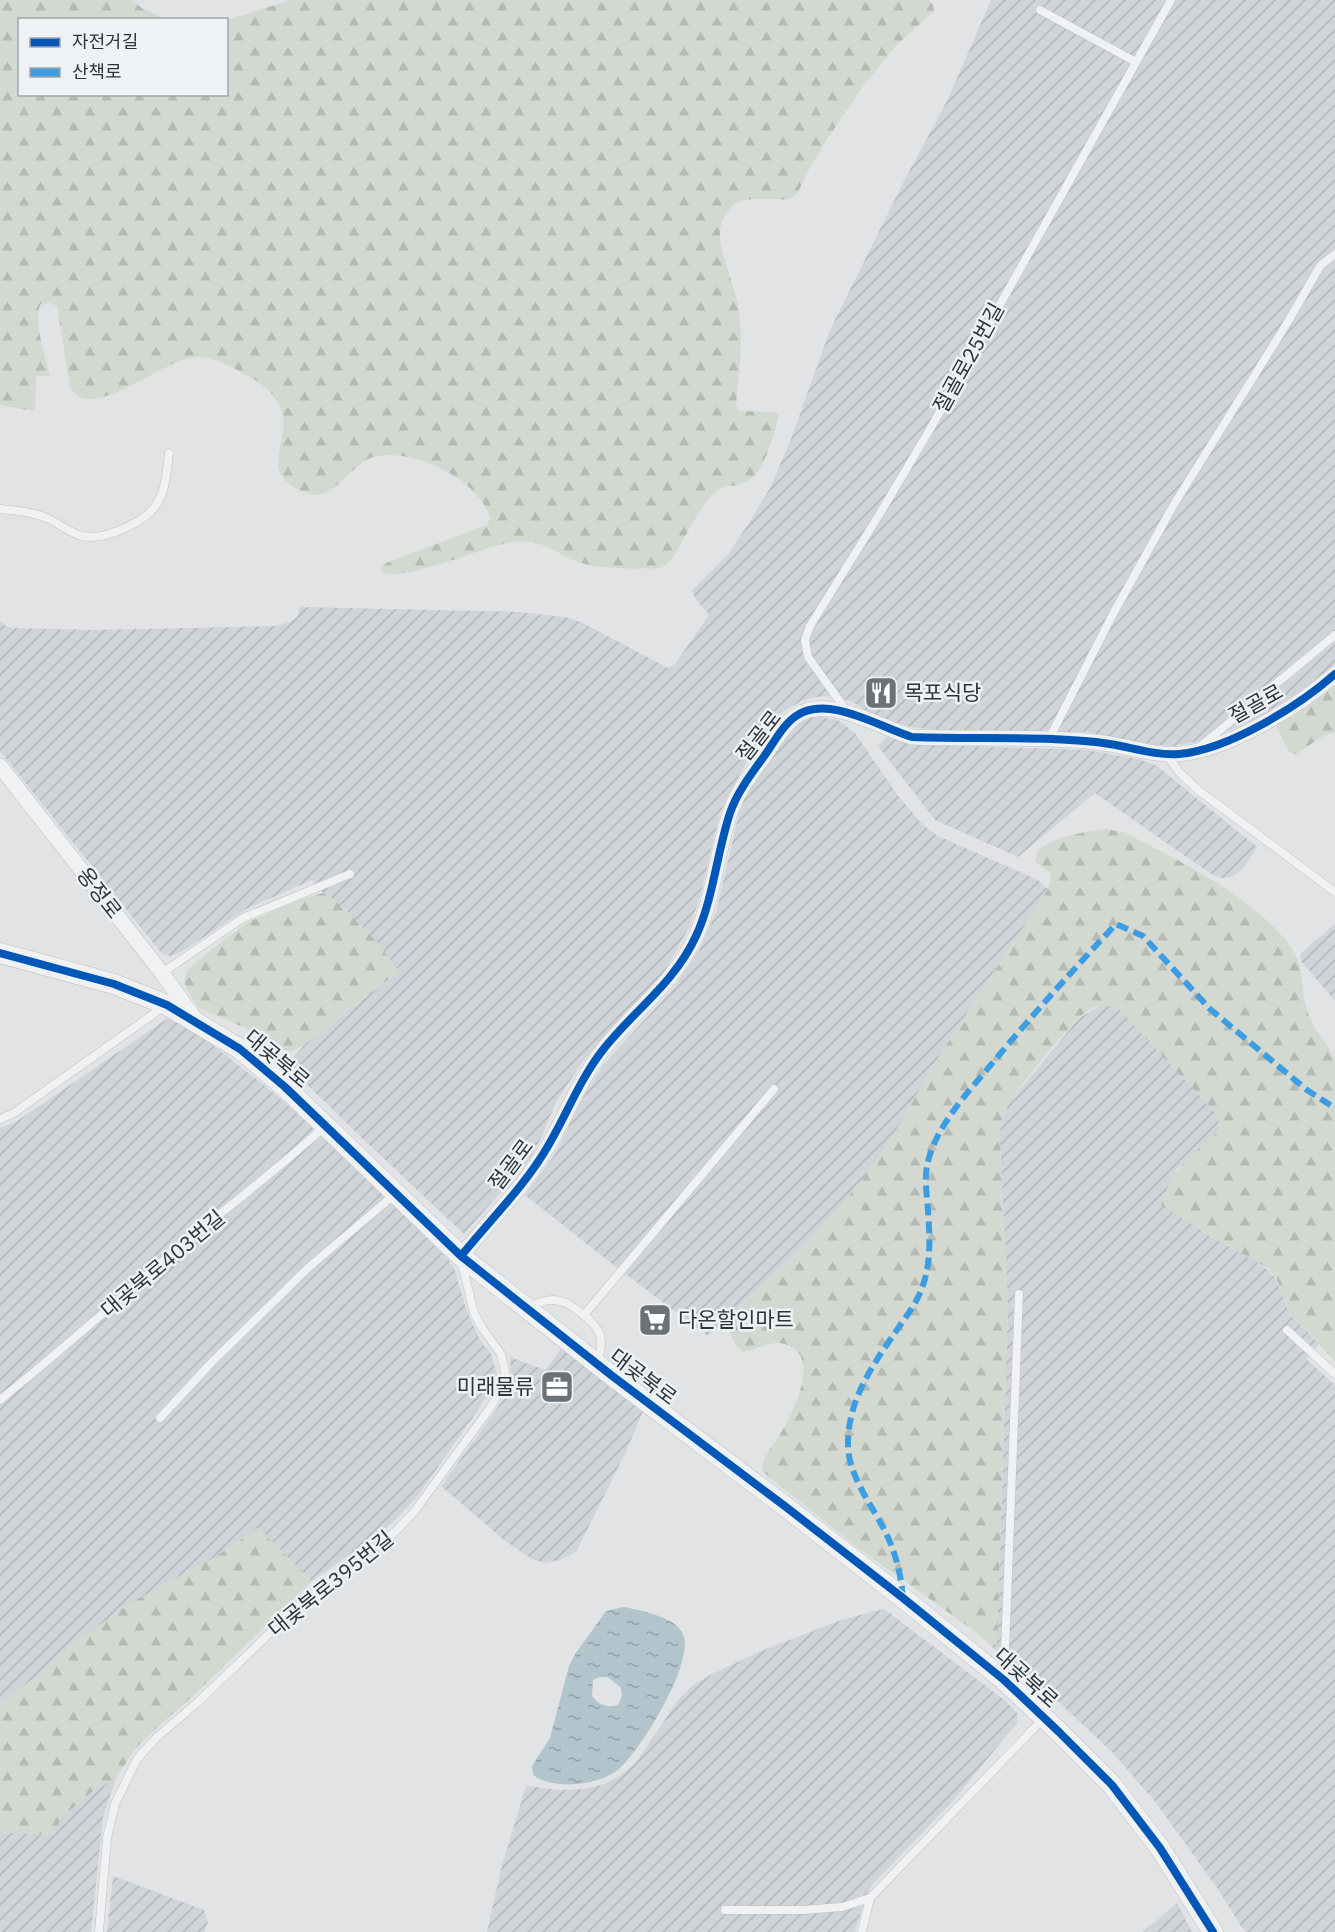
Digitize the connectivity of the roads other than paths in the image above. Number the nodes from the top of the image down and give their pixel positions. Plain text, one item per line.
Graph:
1 (1171, 0) edge
2 (1040, 10) dead end
3 (1136, 62) junction
4 (1335, 254) edge
5 (169, 453) dead end
6 (0, 508) edge
7 (1335, 635) edge
8 (1335, 674) edge
9 (847, 711) junction
10 (1050, 739) junction
11 (1197, 750) junction
12 (1166, 753) junction
13 (0, 766) edge
14 (350, 874) dead end
15 (1335, 892) edge
16 (0, 953) edge
17 (162, 974) junction
18 (167, 1005) junction
19 (197, 1021) junction
20 (774, 1089) dead end
21 (0, 1119) edge
22 (325, 1126) junction
23 (394, 1194) junction
24 (461, 1256) junction
25 (1019, 1294) dead end
26 (527, 1308) junction
27 (584, 1315) junction
28 (1287, 1330) dead end
29 (596, 1363) junction
30 (1335, 1374) edge
31 (0, 1400) edge
32 (160, 1418) dead end
33 (1004, 1680) junction
34 (1044, 1718) junction
35 (870, 1898) junction
36 (725, 1910) dead end
37 (1206, 1927) edge
38 (99, 1932) edge
39 (862, 1932) edge

1 - 3 lane, 절골로25번길
2 - 3 lane
3 - 9 lane, 절골로25번길
4 - 10 lane
5 - 6 lane
7 - 11 lane
8 - 11 street, 절골로
9 - 10 street, 절골로
9 - 24 street, 절골로
10 - 12 street, 절골로
11 - 12 street, 절골로
12 - 15 lane
13 - 17 street, 옹정로
14 - 17 lane
16 - 18 street, 대곶북로
17 - 19 street, 옹정로
18 - 19 street, 대곶북로
18 - 21 lane
19 - 22 street, 대곶북로
20 - 27 lane
22 - 23 street, 대곶북로
22 - 31 lane, 대곶북로403번길
23 - 24 street, 대곶북로
23 - 32 lane
24 - 26 street, 대곶북로
24 - 38 lane, 대곶북로395번길
25 - 33 lane, 대곶북로
26 - 27 lane
26 - 29 street, 대곶북로
27 - 29 lane
28 - 30 lane
29 - 33 street, 대곶북로
33 - 34 street, 대곶북로
34 - 35 lane, 대곶북로
34 - 37 street, 대곶북로
35 - 36 lane
35 - 39 lane

